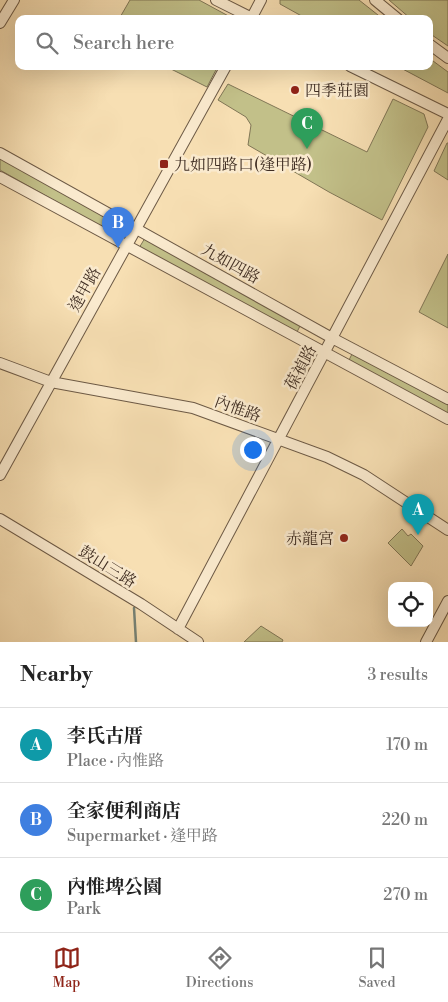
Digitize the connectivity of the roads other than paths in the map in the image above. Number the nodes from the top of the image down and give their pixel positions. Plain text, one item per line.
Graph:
1 (14, 0) edge
2 (216, 0) edge
3 (261, 0) edge
4 (375, 0) edge
5 (246, 15) edge
6 (254, 15) edge
7 (393, 15) edge
8 (0, 23) edge
9 (433, 47) edge
10 (448, 58) edge
11 (224, 70) edge
12 (358, 70) edge
13 (448, 114) edge
14 (448, 119) edge
15 (0, 153) edge
16 (0, 177) edge
17 (137, 228) junction
18 (125, 246) junction
19 (332, 338) junction
20 (324, 352) junction
21 (0, 364) edge
22 (51, 382) junction
23 (448, 399) edge
24 (448, 419) edge
25 (279, 439) junction
26 (0, 475) edge
27 (0, 519) edge
28 (448, 530) edge
29 (448, 601) edge
30 (178, 629) junction
31 (198, 642) edge
32 (426, 642) edge

1 - 8 street
2 - 5 street
3 - 6 street
4 - 7 street
9 - 10 street
11 - 17 street, 逢甲路
12 - 13 street
14 - 19 street, 葆禎路
15 - 17 street, 九如四路
16 - 18 street
17 - 18 street, 逢甲路
17 - 19 street, 九如四路
18 - 20 street
18 - 22 street, 逢甲路
19 - 20 street, 葆禎路
19 - 23 street, 九如四路
20 - 24 street
20 - 25 street, 葆禎路
21 - 22 street, 內惟路
22 - 25 street, 內惟路
22 - 26 street, 逢甲路
25 - 28 street, 內惟路
25 - 30 street, 葆禎路
27 - 30 street, 鼓山三路
29 - 32 street
30 - 31 street, 鼓山三路

